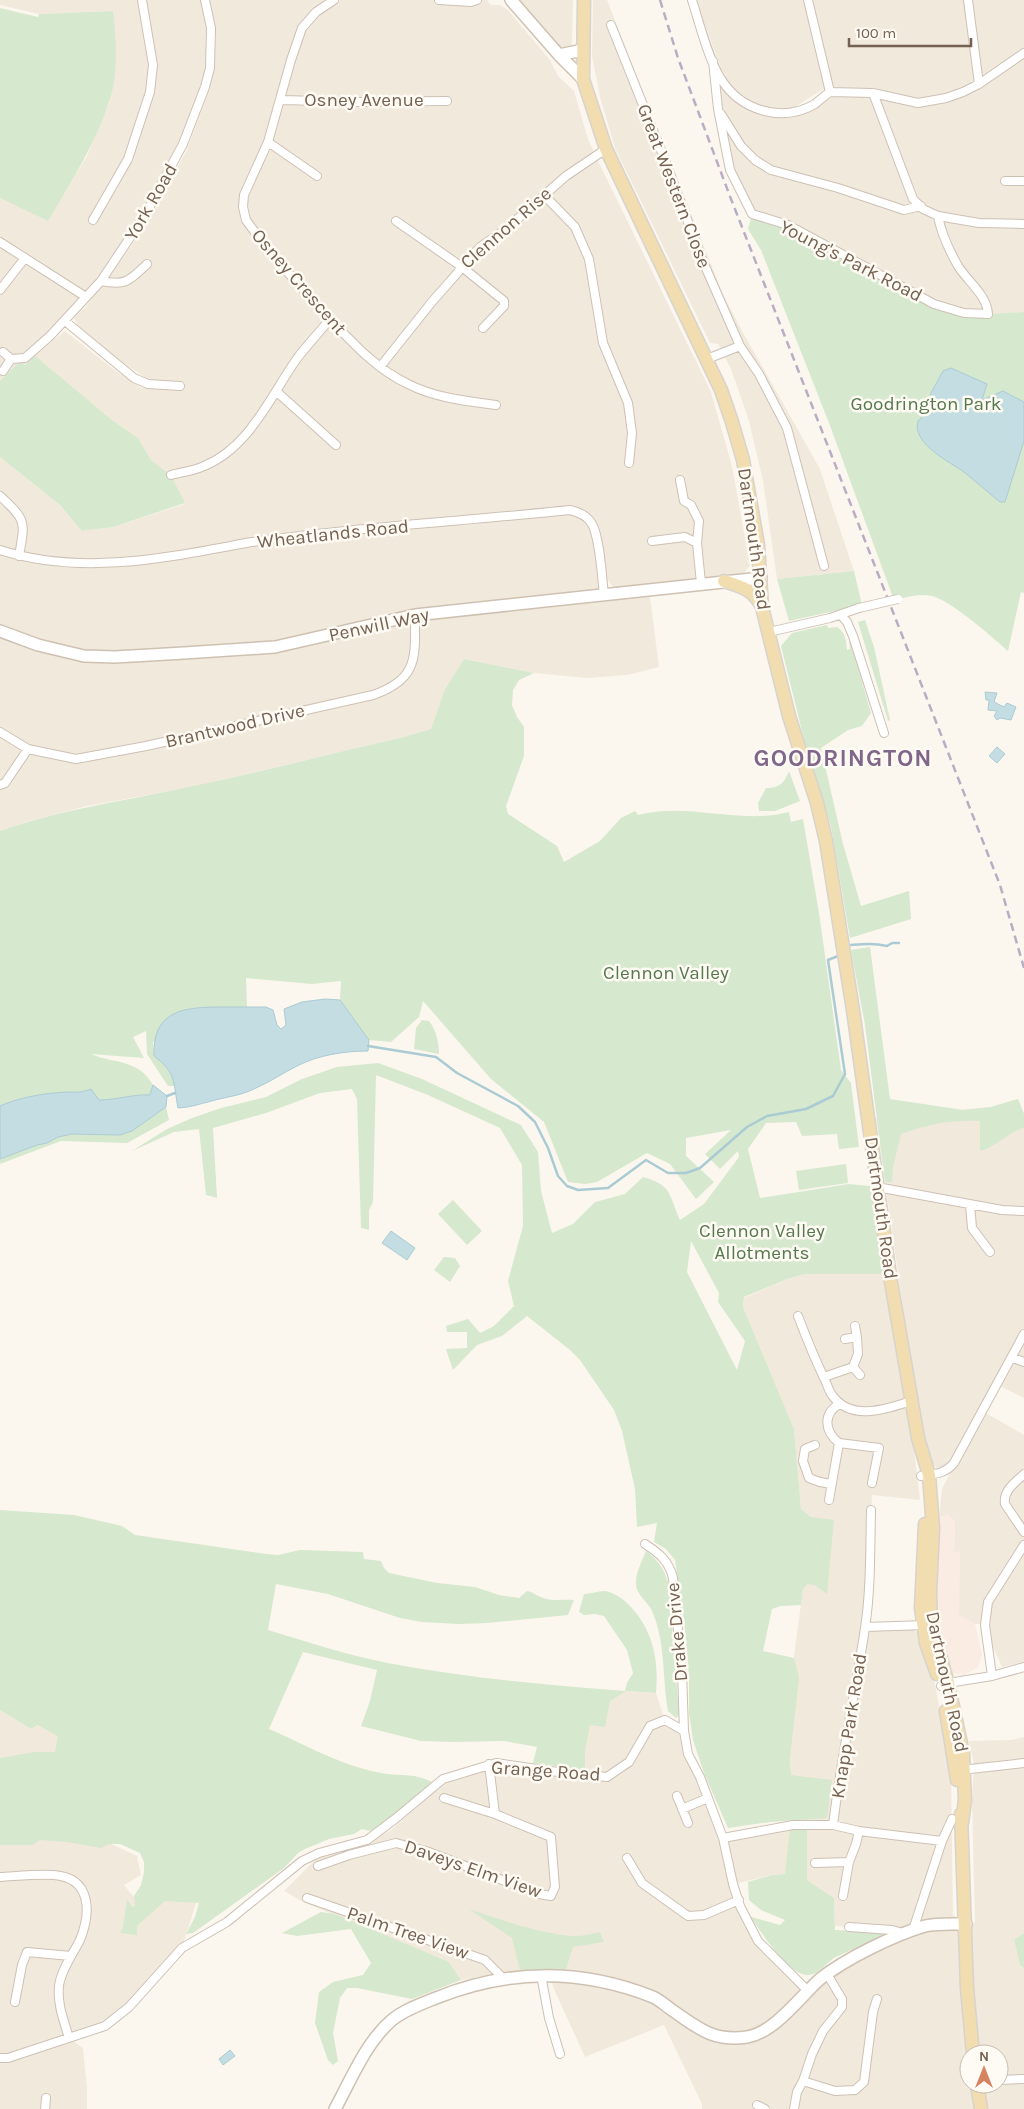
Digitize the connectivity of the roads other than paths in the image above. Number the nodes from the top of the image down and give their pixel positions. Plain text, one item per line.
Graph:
1 (142, 0) edge
2 (205, 0) edge
3 (334, 0) edge
4 (439, 0) edge
5 (477, 0) edge
6 (511, 0) edge
7 (584, 0) edge
8 (692, 0) edge
9 (808, 0) edge
10 (968, 0) edge
11 (611, 25) dead end
12 (583, 50) junction
13 (1024, 54) edge
14 (560, 56) junction
15 (713, 61) junction
16 (583, 79) junction
17 (979, 84) junction
18 (830, 92) junction
19 (873, 93) junction
20 (282, 100) junction
21 (447, 101) dead end
22 (718, 109) junction
23 (268, 142) junction
24 (606, 149) junction
25 (317, 176) dead end
26 (1024, 180) edge
27 (1005, 181) dead end
28 (544, 195) junction
29 (921, 206) junction
30 (938, 216) junction
31 (93, 220) dead end
32 (396, 221) dead end
33 (1024, 224) edge
34 (0, 242) edge
35 (25, 258) junction
36 (147, 264) dead end
37 (462, 267) junction
38 (101, 281) junction
39 (0, 290) edge
40 (86, 297) junction
41 (330, 319) junction
42 (65, 321) junction
43 (483, 328) dead end
44 (740, 346) junction
45 (3, 352) dead end
46 (11, 359) junction
47 (707, 359) junction
48 (380, 367) junction
49 (3, 370) dead end
50 (180, 386) dead end
51 (277, 392) junction
52 (496, 405) dead end
53 (336, 445) dead end
54 (628, 463) dead end
55 (171, 475) dead end
56 (680, 480) dead end
57 (0, 496) edge
58 (652, 541) dead end
59 (697, 543) junction
60 (0, 550) edge
61 (19, 556) junction
62 (824, 566) dead end
63 (762, 578) junction
64 (724, 581) junction
65 (701, 583) junction
66 (604, 595) junction
67 (898, 599) dead end
68 (762, 607) junction
69 (415, 615) junction
70 (841, 615) junction
71 (0, 631) edge
72 (769, 632) junction
73 (0, 732) edge
74 (884, 733) dead end
75 (28, 749) junction
76 (0, 785) edge
77 (877, 1187) junction
78 (970, 1204) junction
79 (1024, 1211) edge
80 (990, 1252) dead end
81 (798, 1316) dead end
82 (855, 1326) dead end
83 (1024, 1334) edge
84 (857, 1337) junction
85 (844, 1339) dead end
86 (1013, 1358) junction
87 (1024, 1362) edge
88 (853, 1367) junction
89 (860, 1375) dead end
90 (824, 1377) junction
91 (911, 1401) junction
92 (839, 1404) junction
93 (838, 1443) junction
94 (815, 1445) dead end
95 (1024, 1474) edge
96 (925, 1475) junction
97 (872, 1483) dead end
98 (831, 1484) junction
99 (829, 1500) dead end
100 (871, 1510) dead end
101 (1024, 1532) edge
102 (645, 1544) dead end
103 (1024, 1545) edge
104 (927, 1625) junction
105 (865, 1627) junction
106 (1024, 1667) edge
107 (992, 1676) junction
108 (944, 1684) junction
109 (684, 1731) junction
110 (1024, 1763) edge
111 (488, 1764) junction
112 (960, 1770) junction
113 (677, 1796) dead end
114 (444, 1798) dead end
115 (708, 1798) junction
116 (682, 1809) junction
117 (495, 1814) junction
118 (957, 1821) junction
119 (688, 1823) dead end
120 (833, 1825) junction
121 (859, 1831) junction
122 (723, 1838) junction
123 (942, 1842) junction
124 (627, 1858) dead end
125 (849, 1862) junction
126 (815, 1863) dead end
127 (318, 1866) dead end
128 (0, 1877) edge
129 (843, 1896) dead end
130 (306, 1898) dead end
131 (738, 1900) junction
132 (966, 1924) junction
133 (849, 1927) dead end
134 (909, 1932) junction
135 (71, 1956) junction
136 (828, 1974) junction
137 (541, 1975) junction
138 (503, 1978) junction
139 (808, 1991) junction
140 (877, 1999) dead end
141 (15, 2002) dead end
142 (69, 2038) junction
143 (972, 2044) edge
144 (560, 2054) dead end
145 (0, 2058) edge
146 (1024, 2079) edge
147 (1009, 2080) edge
148 (803, 2082) junction
149 (979, 2094) edge
150 (46, 2098) dead end
151 (45, 2109) edge
152 (335, 2109) edge
153 (794, 2109) edge
154 (981, 2109) edge

1 - 31 street
2 - 38 street, York Road
3 - 20 street, Osney Crescent
4 - 5 street
6 - 14 street
7 - 12 main road, Dartmouth Road
8 - 15 street
9 - 18 street
10 - 17 street
11 - 44 street, Great Western Close
12 - 14 street
12 - 16 main road, Dartmouth Road
13 - 17 street
14 - 16 street
15 - 18 street
15 - 22 street, Young's Park Road
16 - 24 main road, Dartmouth Road
17 - 19 street
18 - 19 street
19 - 29 street
20 - 21 street, Osney Avenue
20 - 23 street, Osney Crescent
22 - 29 street
22 - 30 street, Young's Park Road
23 - 25 street
23 - 41 street, Osney Crescent
24 - 28 street, Clennon Rise
24 - 47 main road, Dartmouth Road
26 - 27 street
28 - 37 street, Clennon Rise
28 - 54 street
29 - 30 street
30 - 33 street
32 - 37 street
34 - 35 street
35 - 39 street
35 - 40 street
36 - 38 street
37 - 43 street
37 - 48 street, Clennon Rise
38 - 40 street, York Road
40 - 42 street, York Road
41 - 48 street, Osney Crescent
41 - 51 street
42 - 46 street, York Road
42 - 50 street
44 - 47 street
44 - 62 street, Great Western Close
45 - 46 street
46 - 49 street
47 - 63 main road, Dartmouth Road
48 - 52 street, Osney Crescent
51 - 53 street
51 - 55 street
56 - 59 street
57 - 61 street
58 - 59 street
59 - 65 street
60 - 61 street, Wheatlands Road
61 - 66 street, Wheatlands Road
63 - 64 street, Penwill Way
63 - 68 main road, Dartmouth Road
64 - 65 street, Penwill Way
64 - 68 main road
65 - 66 street, Penwill Way
66 - 69 street, Penwill Way
67 - 70 street, bridge
68 - 72 main road, Dartmouth Road
69 - 71 street, Penwill Way
69 - 75 street, Brantwood Drive
70 - 72 street
70 - 74 street
72 - 77 main road, Dartmouth Road
73 - 75 street, Brantwood Drive
75 - 76 street
77 - 78 street
77 - 91 main road, Dartmouth Road
78 - 79 street
78 - 80 street
81 - 90 street
82 - 84 street
83 - 86 street
84 - 85 street
84 - 88 street
86 - 87 street
86 - 96 street
88 - 89 street
88 - 90 street
90 - 92 street
91 - 92 street
91 - 96 main road, Dartmouth Road
92 - 93 street
93 - 97 street
93 - 98 street
94 - 98 street
95 - 101 street
96 - 104 main road, Dartmouth Road
98 - 99 street
100 - 105 street, Knapp Park Road
102 - 109 street, Drake Drive
103 - 107 street
104 - 105 street, Knapp Park Road
104 - 108 main road, Dartmouth Road
105 - 120 street, Knapp Park Road
106 - 107 street
107 - 108 street
108 - 112 main road, Dartmouth Road
109 - 111 street, Grange Road
109 - 115 street
110 - 112 street
111 - 117 street
111 - 142 street, Grange Road
112 - 118 main road, Dartmouth Road
113 - 116 street
114 - 117 street
115 - 116 street
115 - 122 street
116 - 119 street
117 - 127 street, Daveys Elm View
118 - 123 street
118 - 132 main road, Dartmouth Road
120 - 121 street
120 - 122 street
121 - 123 street
121 - 125 street
122 - 131 street
123 - 134 street
124 - 131 street
125 - 126 street
125 - 129 street
128 - 135 street
130 - 138 street, Palm Tree View
131 - 139 street
132 - 134 street
132 - 143 main road, Dartmouth Road
133 - 134 street
134 - 136 street
135 - 141 street
135 - 142 street
136 - 139 street
136 - 148 street
137 - 138 street
137 - 139 street
137 - 144 street
138 - 152 street
140 - 148 street
142 - 145 street, Grange Road
146 - 147 street
148 - 153 street
149 - 154 main road
150 - 151 street

